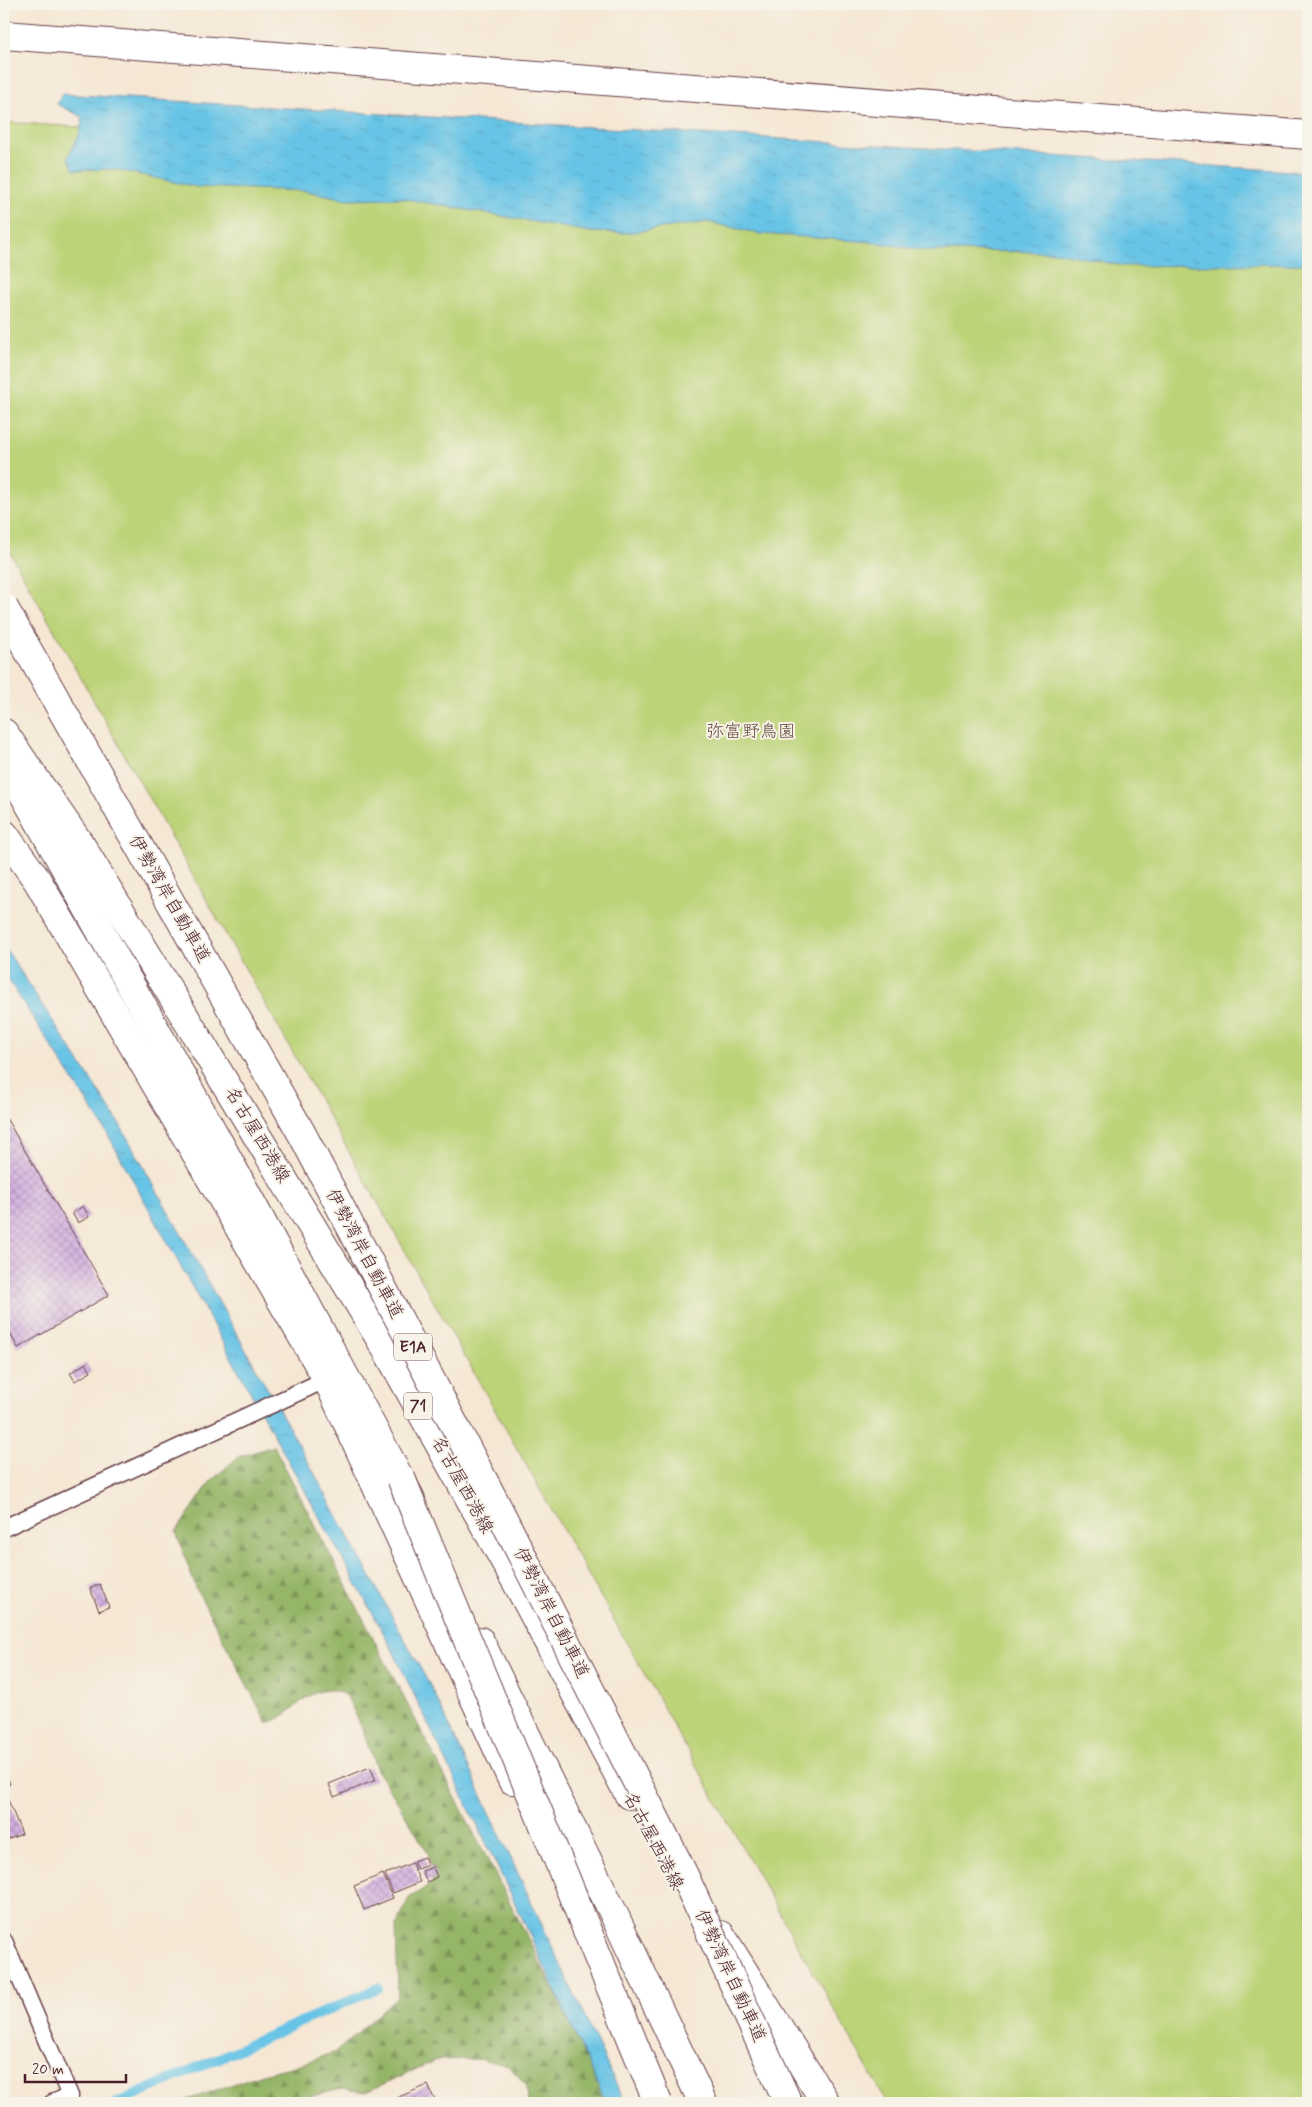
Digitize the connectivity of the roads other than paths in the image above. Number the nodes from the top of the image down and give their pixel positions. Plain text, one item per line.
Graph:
1 (4, 35) edge
2 (1308, 134) edge
3 (4, 608) edge
4 (4, 733) edge
5 (4, 759) edge
6 (4, 834) edge
7 (327, 1379) junction
8 (400, 1478) junction
9 (4, 1528) edge
10 (684, 1875) junction
11 (4, 1942) edge
12 (71, 2100) edge
13 (52, 2103) edge
14 (658, 2103) edge
15 (667, 2103) edge
16 (703, 2103) edge
17 (789, 2103) edge
18 (826, 2103) edge

1 - 2 main road
3 - 10 main road, 伊勢湾岸自動車道 / E1A, bridge
4 - 17 main road, 名古屋西港線 / 71
5 - 8 main road
6 - 7 main road
7 - 9 lane
7 - 15 main road
8 - 14 main road, bridge
8 - 16 main road, bridge
10 - 17 main road, 伊勢湾岸自動車道 / E1A, bridge
10 - 18 main road, bridge
11 - 12 lane
12 - 13 lane

